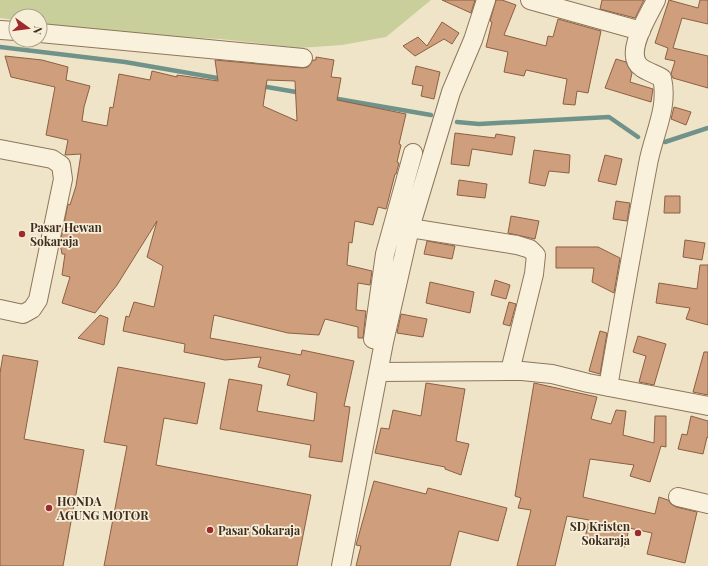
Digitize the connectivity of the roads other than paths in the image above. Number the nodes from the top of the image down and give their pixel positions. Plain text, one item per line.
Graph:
1 (486, 0) edge
2 (656, 0) edge
3 (541, 1) edge
4 (641, 30) junction
5 (48, 34) edge
6 (303, 58) dead end
7 (0, 149) edge
8 (413, 153) dead end
9 (410, 228) junction
10 (0, 309) edge
11 (384, 342) junction
12 (510, 371) junction
13 (380, 372) junction
14 (608, 387) junction
15 (708, 406) edge
16 (678, 497) dead end
17 (708, 504) edge
18 (341, 566) edge

1 - 9 street
2 - 4 street
3 - 4 street
4 - 14 street
5 - 6 street
7 - 10 street
8 - 11 street
9 - 11 street
9 - 12 street
11 - 13 street
12 - 13 street
12 - 14 street
13 - 18 street
14 - 15 street
16 - 17 street

